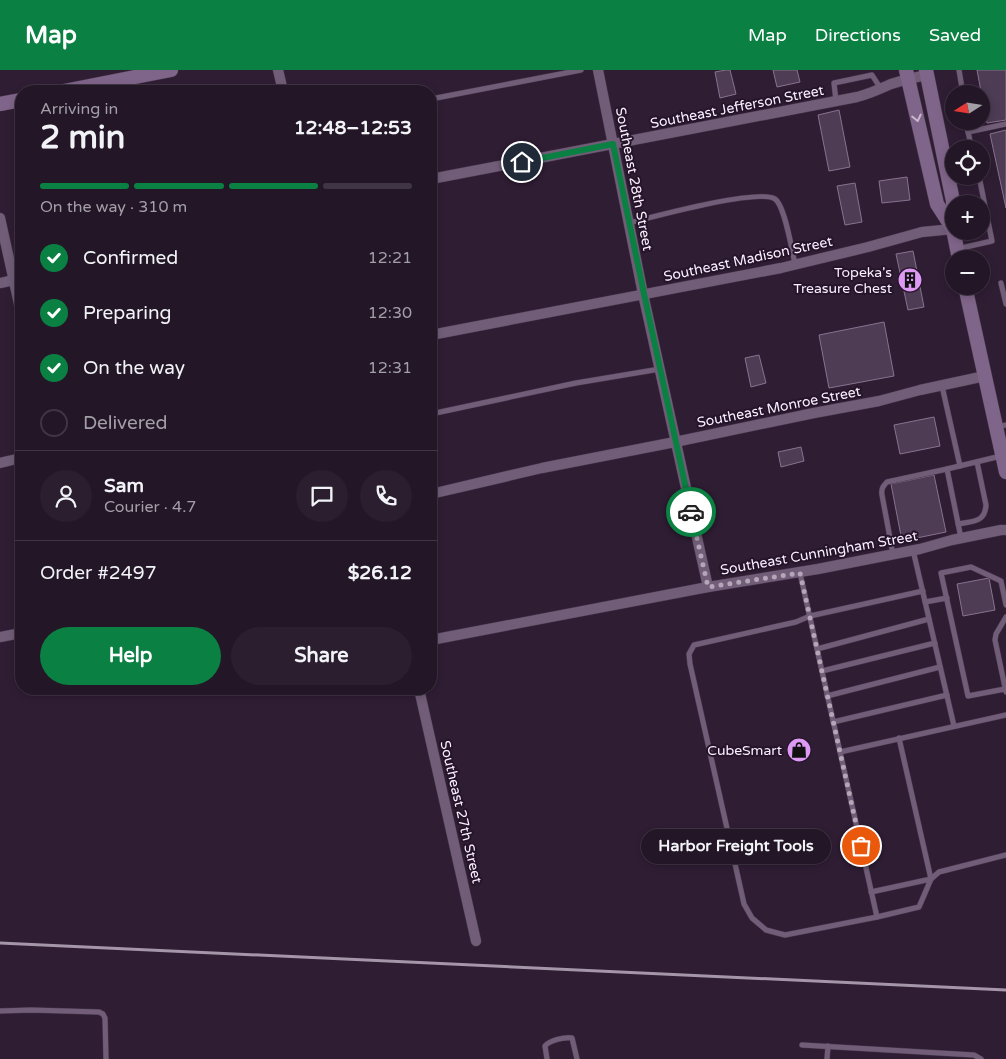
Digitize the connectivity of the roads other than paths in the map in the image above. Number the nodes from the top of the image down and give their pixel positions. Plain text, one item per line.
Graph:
1 (171, 70) edge
2 (278, 70) edge
3 (581, 70) edge
4 (598, 70) edge
5 (959, 70) edge
6 (929, 72) edge
7 (873, 73) edge
8 (907, 74) edge
9 (95, 85) edge
10 (282, 85) edge
11 (962, 85) edge
12 (881, 89) junction
13 (437, 98) edge
14 (15, 101) edge
15 (836, 102) junction
16 (0, 104) edge
17 (1006, 124) edge
18 (968, 132) joint
19 (970, 140) edge
20 (613, 144) junction
21 (437, 178) edge
22 (981, 185) edge
23 (952, 195) edge
24 (945, 217) edge
25 (0, 218) edge
26 (629, 223) junction
27 (945, 230) edge
28 (968, 250) edge
29 (796, 264) junction
30 (14, 280) junction
31 (0, 283) edge
32 (1001, 283) dead end
33 (15, 285) edge
34 (644, 294) junction
35 (967, 295) edge
36 (1006, 304) edge
37 (437, 334) edge
38 (660, 369) junction
39 (985, 376) junction
40 (942, 385) junction
41 (437, 413) edge
42 (1001, 426) edge
43 (675, 442) junction
44 (1002, 456) junction
45 (15, 459) edge
46 (977, 462) junction
47 (0, 463) edge
48 (960, 466) junction
49 (947, 468) junction
50 (1006, 472) edge
51 (437, 493) edge
52 (958, 524) junction
53 (1006, 530) edge
54 (961, 538) junction
55 (913, 550) junction
56 (892, 554) junction
57 (800, 573) junction
58 (708, 587) junction
59 (923, 591) junction
60 (947, 598) junction
61 (925, 602) junction
62 (1006, 605) edge
63 (810, 616) junction
64 (1006, 617) edge
65 (929, 619) junction
66 (15, 634) edge
67 (0, 637) edge
68 (437, 639) edge
69 (935, 643) junction
70 (817, 649) junction
71 (940, 667) junction
72 (822, 671) junction
73 (1006, 691) edge
74 (420, 695) edge
75 (947, 695) junction
76 (827, 696) junction
77 (1006, 715) edge
78 (833, 722) junction
79 (954, 726) junction
80 (899, 738) junction
81 (840, 752) junction
82 (1006, 855) edge
83 (931, 879) junction
84 (871, 892) junction
85 (877, 917) junction
86 (476, 941) dead end
87 (0, 1011) edge
88 (802, 1045) dead end
89 (828, 1046) junction
90 (106, 1059) edge
91 (547, 1059) edge
92 (577, 1059) edge
93 (827, 1059) edge
94 (981, 1059) edge

1 - 9 main road
2 - 10 street
3 - 13 lane
4 - 20 street, Southeast 28th Street
5 - 11 lane
6 - 8 street, Southeast Jefferson Street
6 - 23 main road
7 - 12 lane
7 - 15 lane
8 - 12 street, Southeast Jefferson Street
8 -> 24 main road
12 - 15 street, Southeast Jefferson Street
14 - 16 main road
15 - 20 street, Southeast Jefferson Street
17 - 18 lane
18 - 19 lane
20 - 21 street, Southeast Jefferson Street
20 - 26 street, Southeast 28th Street
22 - 28 lane
25 - 30 street
26 - 29 lane
26 - 34 street, Southeast 28th Street
27 - 29 street, Southeast Madison Street
29 - 34 street, Southeast Madison Street
30 - 31 street
30 - 33 street
32 - 36 lane
34 - 37 street, Southeast Madison Street
34 - 38 street, Southeast 28th Street
35 - 39 main road
38 - 41 lane
38 - 43 street, Southeast 28th Street
39 - 40 street, Southeast Monroe Street
39 - 42 main road
40 - 43 street, Southeast Monroe Street
40 - 48 lane
42 - 44 main road
43 - 51 street, Southeast Monroe Street
43 - 58 street, Southeast 28th Street
44 - 46 lane
44 - 50 main road
45 - 47 street
46 - 48 lane
46 - 52 lane
48 - 49 lane
49 - 52 lane
49 - 56 lane
52 - 54 lane
53 - 54 street, Southeast Cunningham Street
54 - 55 street, Southeast Cunningham Street
55 - 56 street, Southeast Cunningham Street
55 - 59 lane
56 - 57 street, Southeast Cunningham Street
57 - 58 street, Southeast Cunningham Street
57 - 63 lane
58 - 68 street, Southeast Cunningham Street
59 - 61 lane
59 - 63 lane
60 - 61 lane
60 - 62 lane
60 - 73 lane
61 - 65 lane
63 - 70 lane
63 - 85 lane
64 - 73 lane
65 - 69 lane
65 - 70 lane
66 - 67 street
69 - 71 lane
69 - 72 lane
70 - 72 lane
71 - 75 lane
71 - 76 lane
72 - 76 lane
74 - 86 street, Southeast 27th Street
75 - 78 lane
75 - 79 lane
76 - 78 lane
77 - 79 lane
78 - 81 lane
79 - 80 lane
80 - 81 lane
80 - 83 lane
81 - 84 lane
82 - 83 lane
83 - 84 lane
83 - 85 lane
84 - 85 lane
87 - 90 lane
88 - 89 lane
89 - 93 lane
89 - 94 lane
91 - 92 lane

